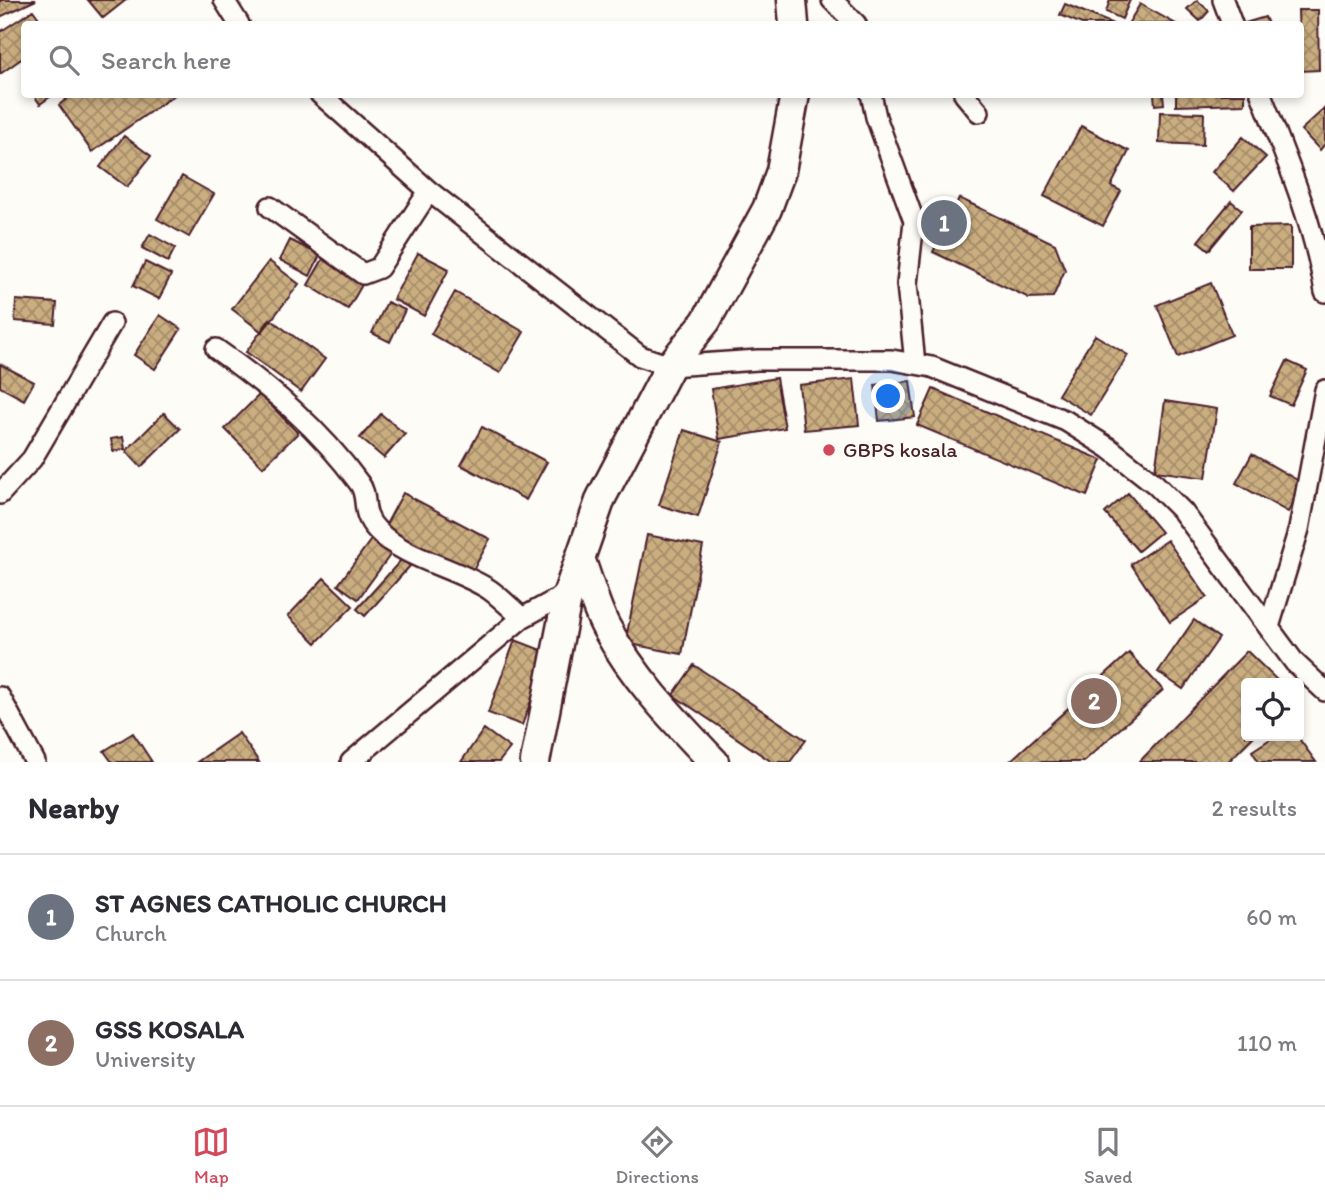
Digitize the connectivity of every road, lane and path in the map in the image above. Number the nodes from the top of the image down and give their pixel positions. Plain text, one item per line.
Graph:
1 (225, 0) edge
2 (792, 0) edge
3 (832, 0) edge
4 (1223, 0) edge
5 (237, 21) edge
6 (794, 21) edge
7 (853, 21) edge
8 (1232, 21) edge
9 (324, 98) edge
10 (794, 98) edge
11 (872, 98) edge
12 (967, 98) edge
13 (1263, 98) edge
14 (979, 112) dead end
15 (429, 191) junction
16 (270, 207) dead end
17 (1325, 292) edge
18 (112, 323) dead end
19 (216, 349) dead end
20 (915, 364) junction
21 (670, 366) junction
22 (1325, 390) edge
23 (0, 494) edge
24 (581, 561) junction
25 (568, 593) junction
26 (522, 618) junction
27 (1269, 627) junction
28 (1325, 691) edge
29 (0, 697) edge
30 (34, 762) edge
31 (351, 762) edge
32 (535, 762) edge
33 (714, 762) edge

1 - 5 street
2 - 6 main road
3 - 7 street
4 - 8 street
9 - 15 street
10 - 21 main road
11 - 20 street
12 - 14 street
13 - 17 street
15 - 16 street
15 - 21 street
18 - 23 street
19 - 26 street
20 - 21 street
20 - 27 street
21 - 24 main road
22 - 27 street
24 - 25 main road
24 - 33 main road
25 - 26 street
25 - 32 main road
26 - 31 street
27 - 28 street
29 - 30 street

